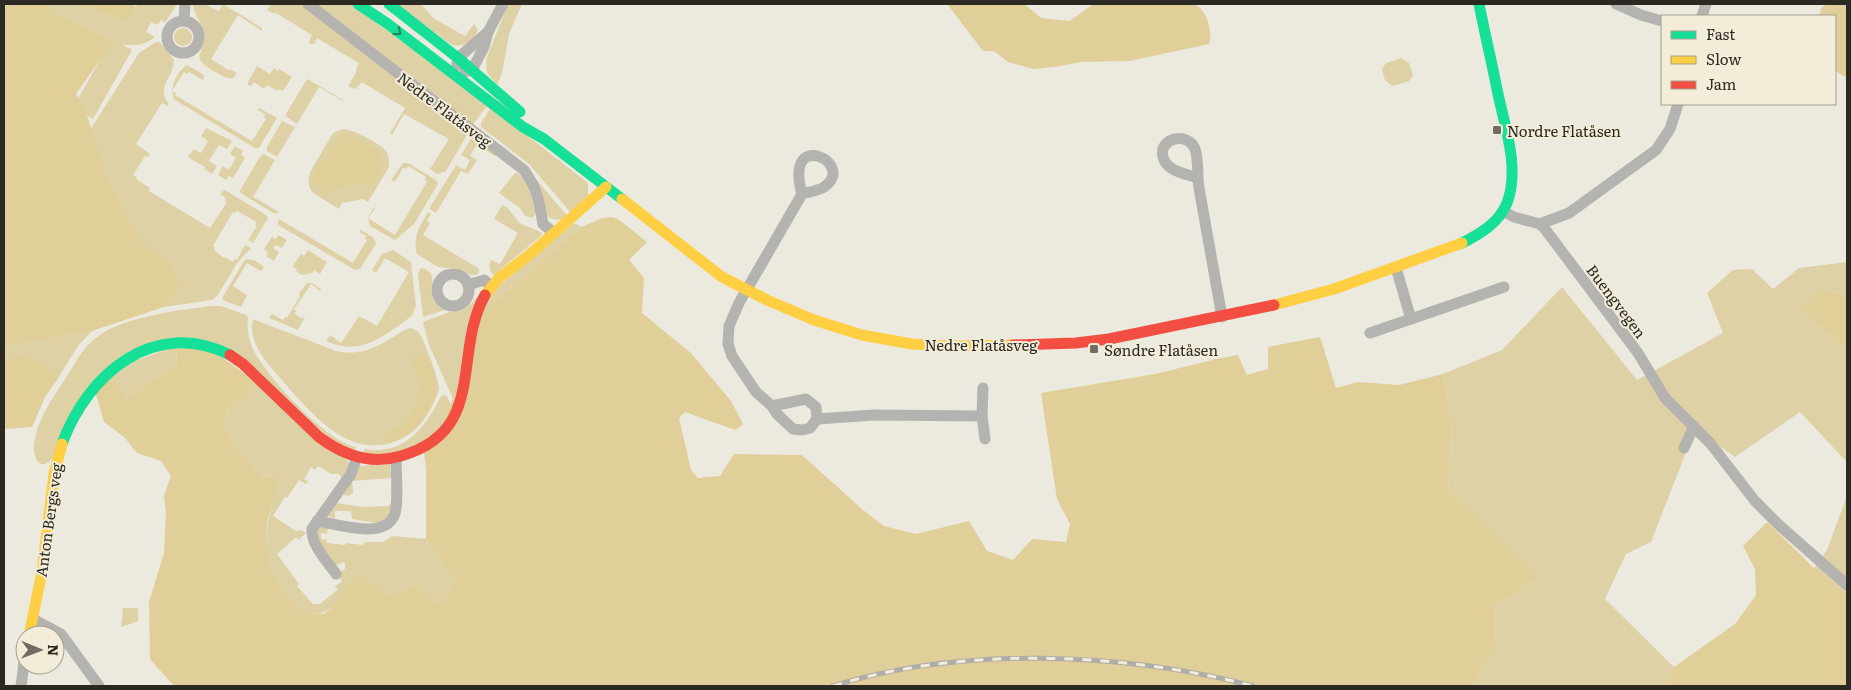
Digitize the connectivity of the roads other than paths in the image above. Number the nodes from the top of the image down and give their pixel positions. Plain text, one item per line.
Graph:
1 (185, 4) edge
2 (308, 4) edge
3 (358, 4) edge
4 (389, 4) edge
5 (503, 4) edge
6 (1479, 4) edge
7 (1616, 4) edge
8 (184, 21) dead end
9 (1661, 21) edge
10 (488, 32) junction
11 (458, 58) junction
12 (472, 70) junction
13 (455, 75) junction
14 (1678, 105) edge
15 (506, 107) junction
16 (1198, 178) dead end
17 (606, 187) junction
18 (802, 194) dead end
19 (1503, 211) junction
20 (1540, 224) junction
21 (554, 233) junction
22 (1396, 268) junction
23 (468, 285) dead end
24 (491, 286) junction
25 (1504, 286) dead end
26 (746, 291) junction
27 (1222, 317) junction
28 (1412, 319) junction
29 (1370, 333) dead end
30 (982, 388) dead end
31 (772, 406) junction
32 (982, 416) junction
33 (817, 419) junction
34 (1694, 426) junction
35 (986, 439) dead end
36 (1684, 448) dead end
37 (357, 457) junction
38 (396, 458) junction
39 (317, 521) junction
40 (336, 574) dead end
41 (1847, 585) edge
42 (33, 619) junction
43 (32, 625) edge
44 (99, 686) edge

1 - 8 street
2 - 21 street, Nedre Flatåsveg
3 -> 13 street, Nedre Flatåsveg
4 - 11 street, Nedre Flatåsveg
5 - 10 street
6 - 19 street, Nedre Flatåsveg
7 - 9 street
10 - 11 street
10 - 12 street
11 - 12 street, Nedre Flatåsveg
11 - 13 street
12 - 13 street
12 - 15 street, Nedre Flatåsveg
13 - 15 street, Nedre Flatåsveg
14 - 20 street
15 - 17 street, Nedre Flatåsveg
16 - 27 street
17 - 21 street
17 - 26 street, Nedre Flatåsveg
18 - 26 street
19 - 20 street
19 - 22 street, Nedre Flatåsveg
20 - 34 street, Buengvegen
21 - 24 street
22 - 27 street, Nedre Flatåsveg
22 - 28 street
23 - 24 street
24 - 38 street, Anton Bergs veg
25 - 28 street
26 - 27 street, Nedre Flatåsveg
26 - 31 street
28 - 29 street
30 - 32 street
31 - 33 street
31 - 33 street
32 - 33 street
32 - 35 street
34 - 36 street
34 - 41 street, Buengvegen
37 - 38 street, Anton Bergs veg
37 - 39 street
37 - 42 street, Anton Bergs veg
38 - 39 street
39 - 40 street
42 - 43 street, Anton Bergs veg
42 - 44 street

